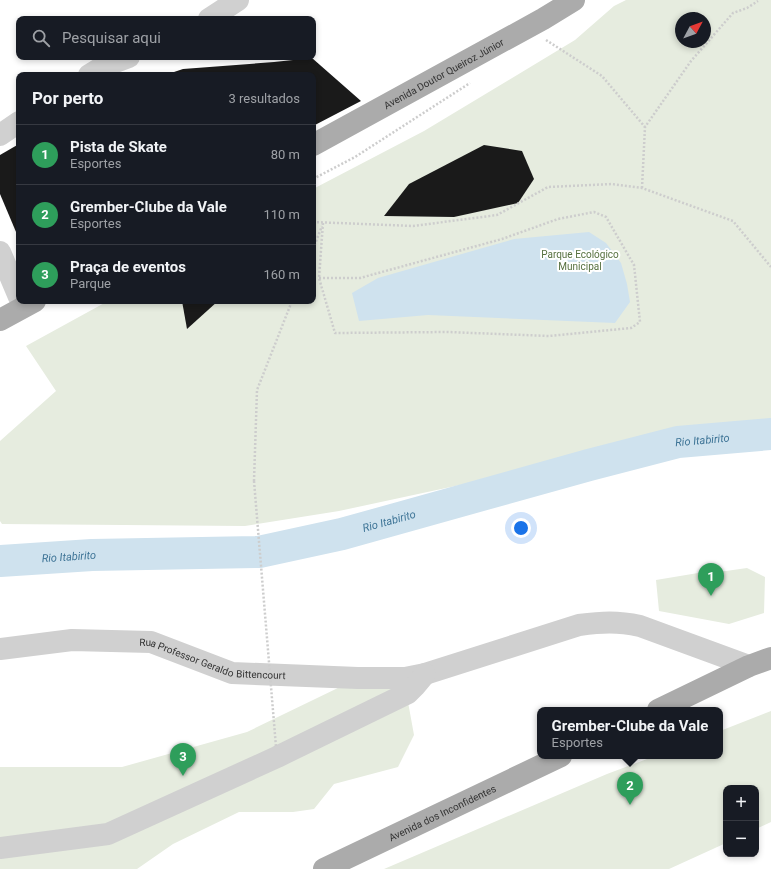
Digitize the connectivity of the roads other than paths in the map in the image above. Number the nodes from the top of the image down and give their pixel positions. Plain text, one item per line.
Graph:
1 (238, 0) edge
2 (574, 0) edge
3 (213, 16) edge
4 (121, 60) edge
5 (94, 72) edge
6 (16, 124) edge
7 (0, 135) edge
8 (316, 143) edge
9 (0, 252) edge
10 (16, 285) edge
11 (20, 304) edge
12 (0, 320) edge
13 (0, 649) edge
14 (771, 658) edge
15 (749, 666) junction
16 (425, 674) junction
17 (664, 707) edge
18 (555, 759) edge
19 (0, 848) edge
20 (324, 869) edge

1 - 3 street
2 - 8 main road, Avenida Doutor Queiroz Júnior
4 - 5 street
6 - 7 street
9 - 10 street
11 - 12 main road
13 - 16 street, Rua Professor Geraldo Bittencourt
14 - 15 main road
15 - 16 street, Rua Professor Geraldo Bittencourt
15 - 17 main road
16 - 19 street
18 - 20 main road, Avenida dos Inconfidentes

